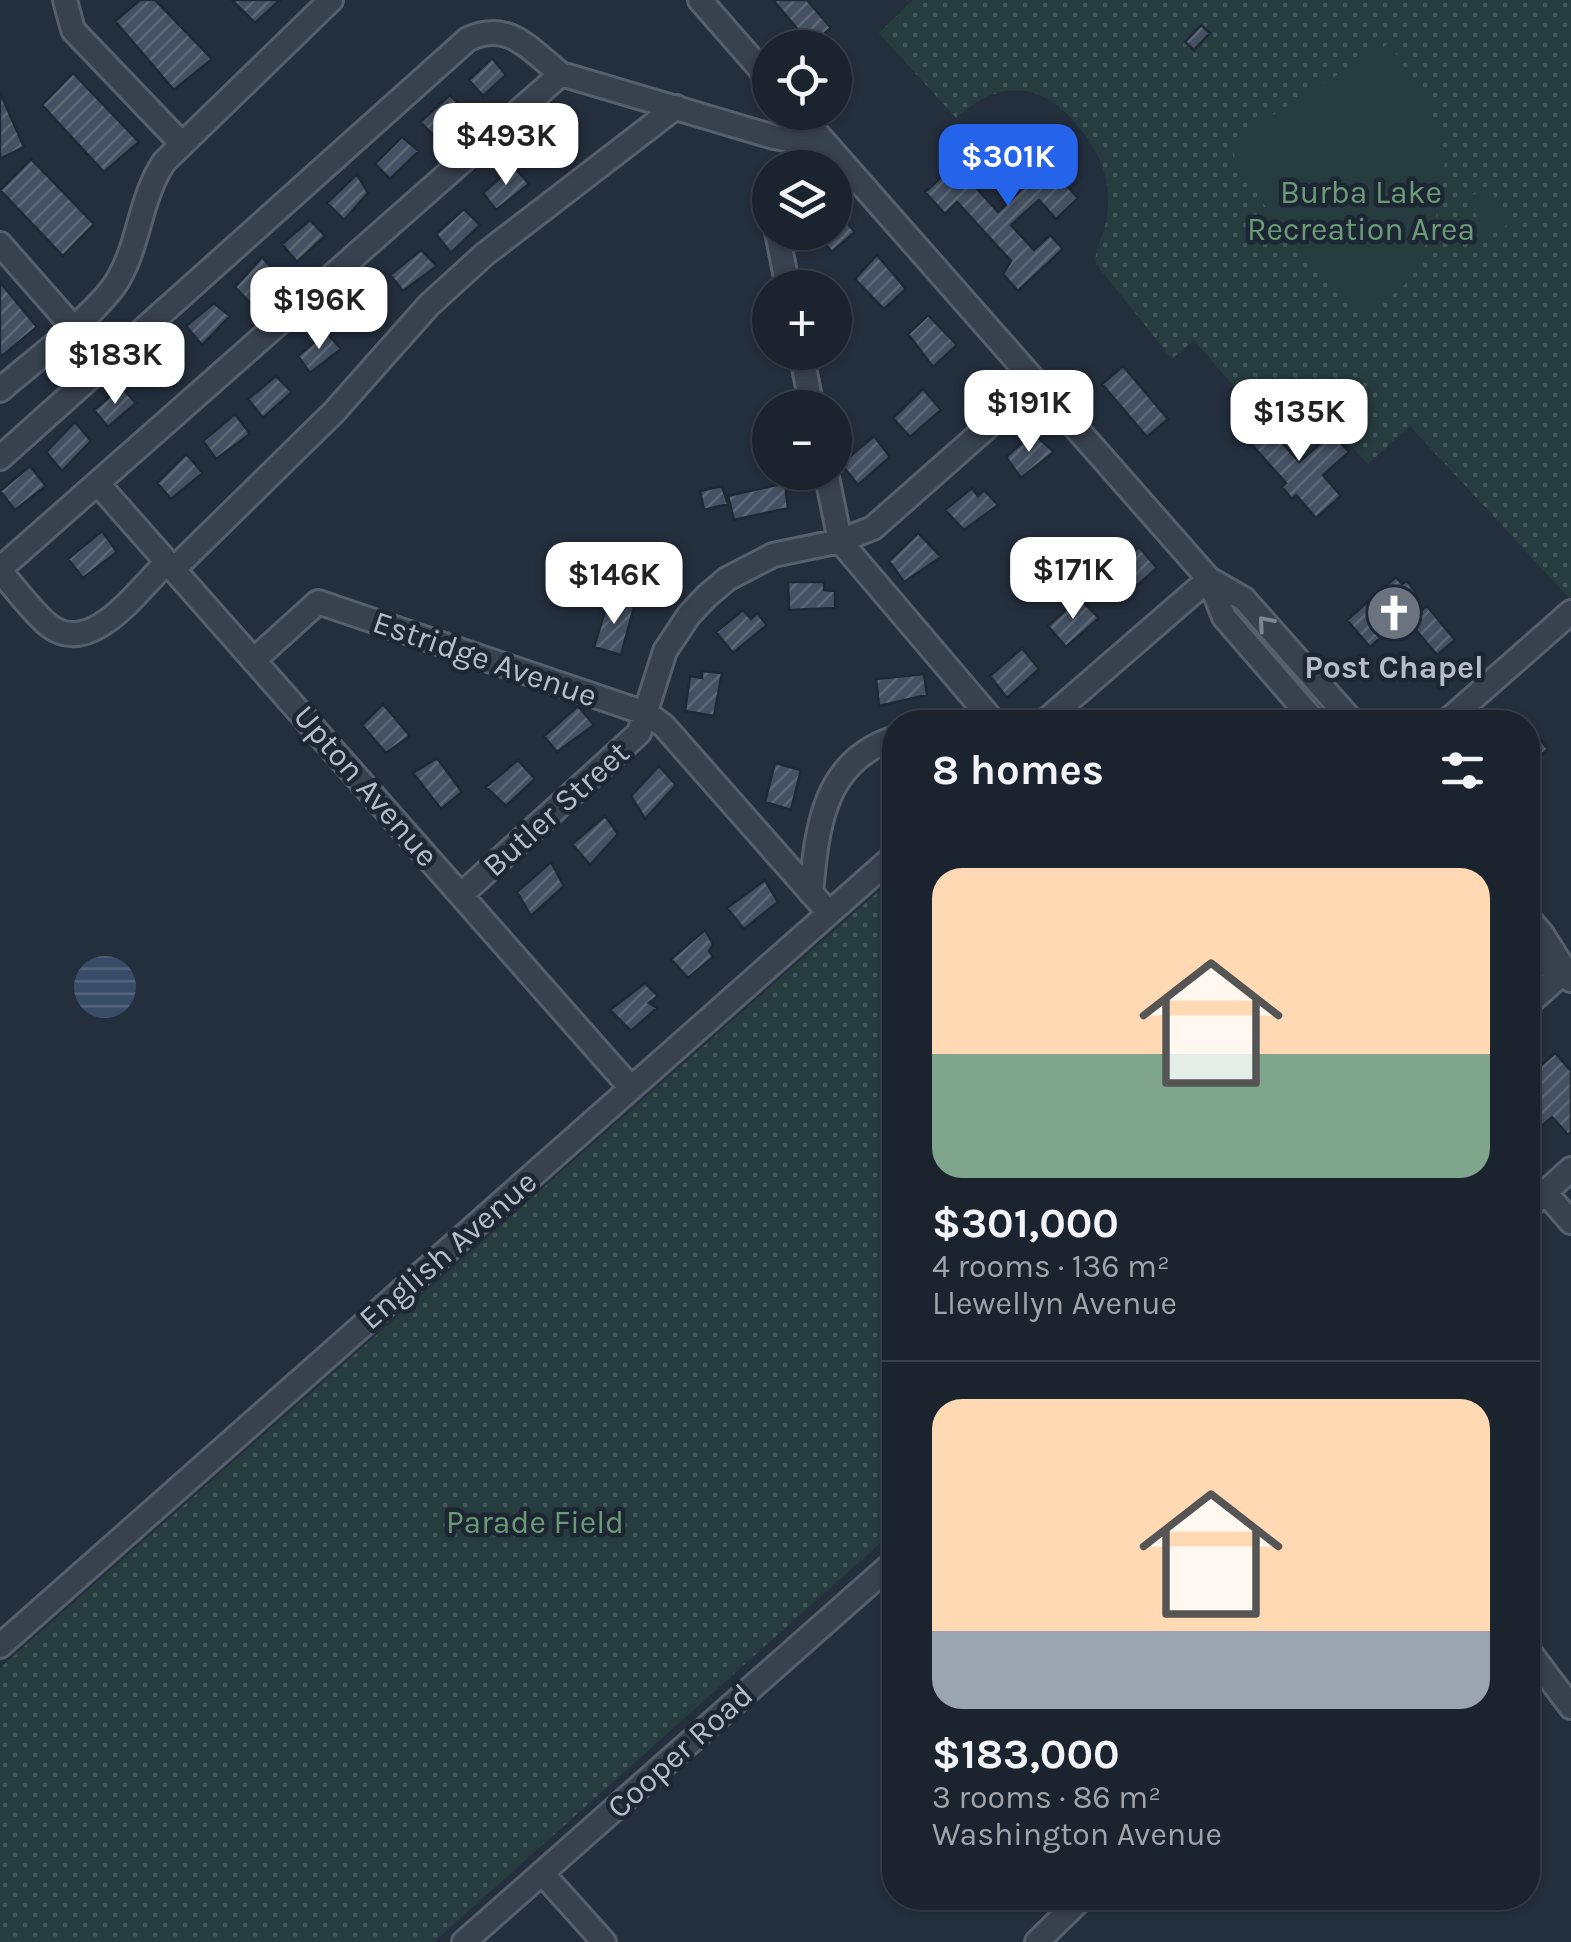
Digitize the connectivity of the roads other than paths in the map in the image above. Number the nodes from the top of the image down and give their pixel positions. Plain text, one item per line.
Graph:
1 (65, 0) edge
2 (331, 0) edge
3 (700, 0) edge
4 (752, 59) edge
5 (560, 74) junction
6 (676, 107) junction
7 (813, 130) edge
8 (182, 144) junction
9 (828, 147) junction
10 (825, 150) edge
11 (0, 244) edge
12 (72, 326) junction
13 (1036, 384) junction
14 (0, 390) edge
15 (0, 458) edge
16 (99, 485) junction
17 (830, 490) edge
18 (840, 541) junction
19 (169, 566) junction
20 (0, 570) edge
21 (1208, 579) junction
22 (1571, 612) edge
23 (255, 659) junction
24 (984, 710) edge
25 (1058, 710) edge
26 (1305, 710) edge
27 (1341, 710) edge
28 (1460, 710) edge
29 (648, 714) junction
30 (882, 744) edge
31 (882, 866) edge
32 (811, 893) junction
33 (461, 895) junction
34 (829, 913) junction
35 (1540, 932) edge
36 (1540, 963) edge
37 (1568, 976) edge
38 (1540, 996) edge
39 (631, 1088) junction
40 (1571, 1169) edge
41 (1540, 1196) edge
42 (1540, 1203) edge
43 (1571, 1222) edge
44 (882, 1572) edge
45 (0, 1646) edge
46 (1540, 1666) edge
47 (1571, 1707) edge
48 (542, 1873) junction
49 (1070, 1910) edge
50 (464, 1942) edge
51 (604, 1942) edge
52 (1037, 1942) edge

1 - 8 street
2 - 8 street
3 - 4 street
5 - 6 street
5 - 15 street
5 - 16 street
6 - 9 street
6 - 19 street
7 - 9 street
8 - 12 street
9 - 10 street
9 - 13 street
11 - 12 street
12 - 14 street
13 - 18 street, Butler Street
13 - 21 street
16 - 19 street, Upton Avenue
16 - 20 street
17 - 18 street
18 - 24 street
18 - 29 street, Butler Street
19 - 20 street
19 - 23 street, Upton Avenue
21 - 25 street
21 - 26 street
27 -> 21 street
22 - 28 street
23 - 29 street, Estridge Avenue
23 - 33 street, Upton Avenue
29 - 32 street, Estridge Avenue
29 - 33 street, Butler Street
30 - 32 street
31 - 34 street, English Avenue
32 - 34 street, Estridge Avenue
33 - 39 street, Upton Avenue
34 - 39 street, English Avenue
35 - 37 street
36 - 37 street
37 - 38 street
39 - 45 street, English Avenue
40 - 41 street
42 - 43 street
44 - 48 street, Cooper Road
46 - 47 street
48 - 50 street, Cooper Road
48 - 51 street
49 - 52 street

